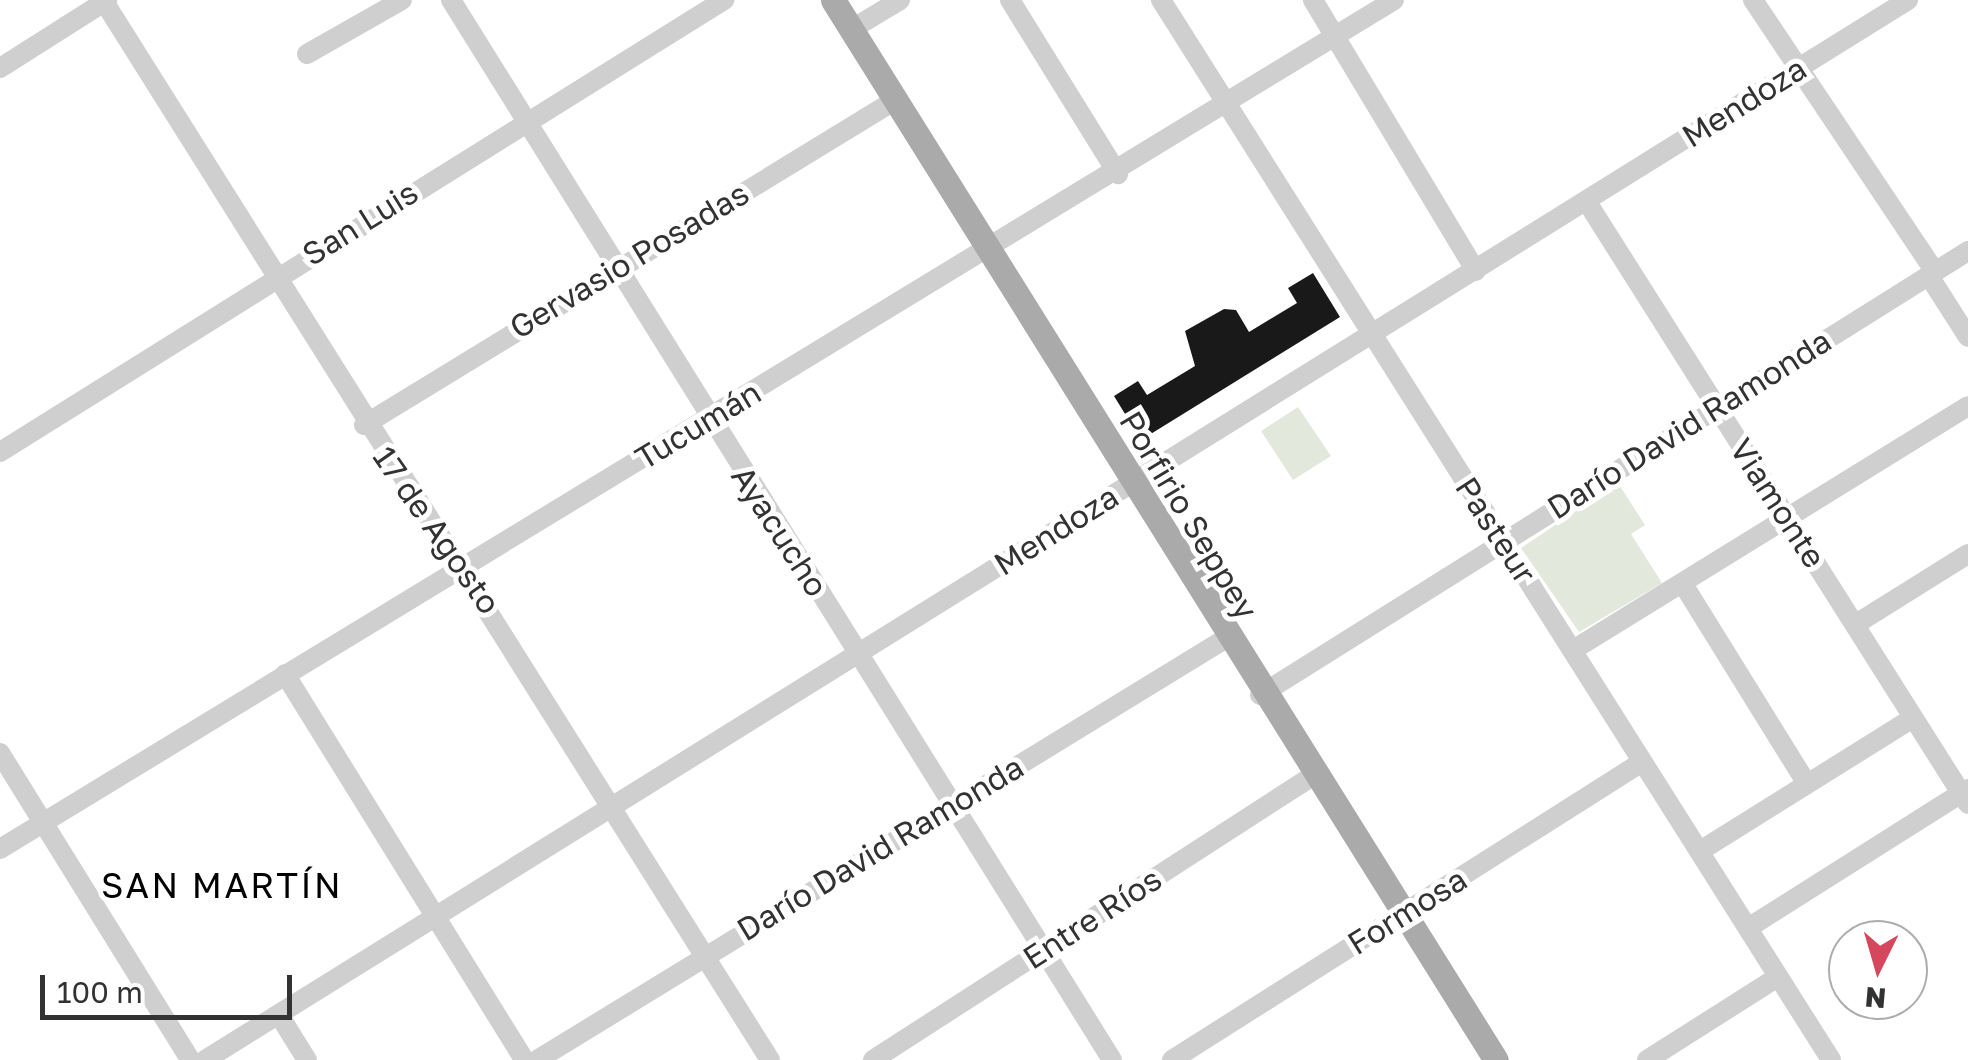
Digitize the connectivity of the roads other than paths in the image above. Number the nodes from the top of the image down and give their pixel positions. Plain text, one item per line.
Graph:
1 (402, 0) edge
2 (451, 0) edge
3 (724, 0) edge
4 (833, 0) edge
5 (900, 0) edge
6 (1010, 0) edge
7 (1161, 0) edge
8 (1313, 0) edge
9 (1394, 0) edge
10 (1753, 0) edge
11 (1908, 0) edge
12 (105, 1) edge
13 (852, 30) junction
14 (1336, 37) junction
15 (307, 54) dead end
16 (0, 68) edge
17 (1797, 69) junction
18 (897, 99) junction
19 (1226, 106) junction
20 (522, 122) junction
21 (1118, 174) junction
22 (1587, 202) junction
23 (1968, 251) edge
24 (991, 253) junction
25 (612, 267) junction
26 (1476, 271) junction
27 (1932, 274) junction
28 (272, 278) junction
29 (1372, 336) junction
30 (1968, 336) edge
31 (1968, 406) edge
32 (1715, 407) junction
33 (707, 419) junction
34 (364, 425) junction
35 (0, 452) edge
36 (1133, 482) junction
37 (1788, 518) junction
38 (1502, 540) junction
39 (1968, 554) edge
40 (465, 565) junction
41 (1682, 584) junction
42 (1856, 624) junction
43 (1225, 639) junction
44 (1573, 650) junction
45 (859, 653) junction
46 (285, 674) junction
47 (1260, 695) junction
48 (1913, 718) junction
49 (0, 753) edge
50 (1642, 762) junction
51 (1311, 776) junction
52 (1807, 784) junction
53 (1966, 796) edge
54 (614, 800) junction
55 (956, 800) junction
56 (42, 822) junction
57 (0, 849) edge
58 (1700, 851) junction
59 (434, 912) junction
60 (1403, 913) junction
61 (1748, 928) junction
62 (1045, 948) junction
63 (704, 954) junction
64 (1778, 977) junction
65 (279, 1015) junction
66 (1490, 1058) edge
67 (190, 1060) edge
68 (205, 1060) edge
69 (307, 1060) edge
70 (524, 1060) edge
71 (536, 1060) edge
72 (770, 1060) edge
73 (873, 1060) edge
74 (1112, 1060) edge
75 (1172, 1060) edge
76 (1647, 1060) edge
77 (1830, 1060) edge

1 - 15 street
2 - 20 street, Ayacucho
3 - 20 street, San Luis
4 - 13 main road, Porfirio Seppey
5 - 13 street
6 - 21 street
7 - 19 street, Pasteur
8 - 14 street
9 - 14 street, Tucumán
10 - 17 street
11 - 17 street, Mendoza
12 - 16 street
12 - 28 street, 17 de Agosto
13 - 18 main road, Porfirio Seppey
14 - 19 street, Tucumán
14 - 26 street
17 - 22 street, Mendoza
17 - 27 street
18 - 24 main road, Porfirio Seppey
18 - 25 street, Gervasio Posadas
19 - 21 street, Tucumán
19 - 29 street, Pasteur
20 - 25 street, Ayacucho
20 - 28 street, San Luis
21 - 24 street, Tucumán
22 - 26 street, Mendoza
22 - 32 street, Viamonte
23 - 27 street, Darío David Ramonda
24 - 33 street, Tucumán
24 - 36 main road, Porfirio Seppey
25 - 33 street, Ayacucho
25 - 34 street, Gervasio Posadas
26 - 29 street, Mendoza
27 - 30 street
27 - 32 street, Darío David Ramonda
28 - 34 street, 17 de Agosto
28 - 35 street, San Luis
29 - 36 street, Mendoza
29 - 38 street, Pasteur
31 - 37 street
32 - 37 street, Viamonte
32 - 38 street, Darío David Ramonda
33 - 40 street, Tucumán
33 - 45 street, Ayacucho
34 - 40 street, 17 de Agosto
36 - 43 main road, Porfirio Seppey
36 - 45 street, Mendoza
37 - 41 street
37 - 42 street, Viamonte
38 - 44 street, Pasteur
38 - 47 street, Darío David Ramonda
39 - 42 street
40 - 46 street, Tucumán
40 - 54 street, 17 de Agosto
41 - 44 street
41 - 52 street
42 - 48 street, Viamonte
43 - 47 main road, Porfirio Seppey
43 - 55 street, Darío David Ramonda
44 - 50 street, Pasteur
45 - 54 street, Mendoza
45 - 55 street, Ayacucho
46 - 56 street, Tucumán
46 - 59 street
47 - 51 main road, Porfirio Seppey
48 - 52 street
48 - 53 street, Viamonte
49 - 56 street
50 - 58 street, Pasteur
50 - 60 street, Formosa
51 - 60 main road, Porfirio Seppey
51 - 62 street, Entre Ríos
52 - 58 street
53 - 61 street
54 - 59 street, Mendoza
54 - 63 street, 17 de Agosto
55 - 62 street, Ayacucho
55 - 63 street, Darío David Ramonda
56 - 57 street, Tucumán
56 - 67 street
58 - 61 street, Pasteur
59 - 65 street, Mendoza
59 - 70 street
60 - 66 main road, Porfirio Seppey
60 - 75 street, Formosa
61 - 64 street, Pasteur
62 - 73 street, Entre Ríos
62 - 74 street, Ayacucho
63 - 71 street, Darío David Ramonda
63 - 72 street, 17 de Agosto
64 - 76 street
64 - 77 street, Pasteur
65 - 68 street, Mendoza
65 - 69 street

